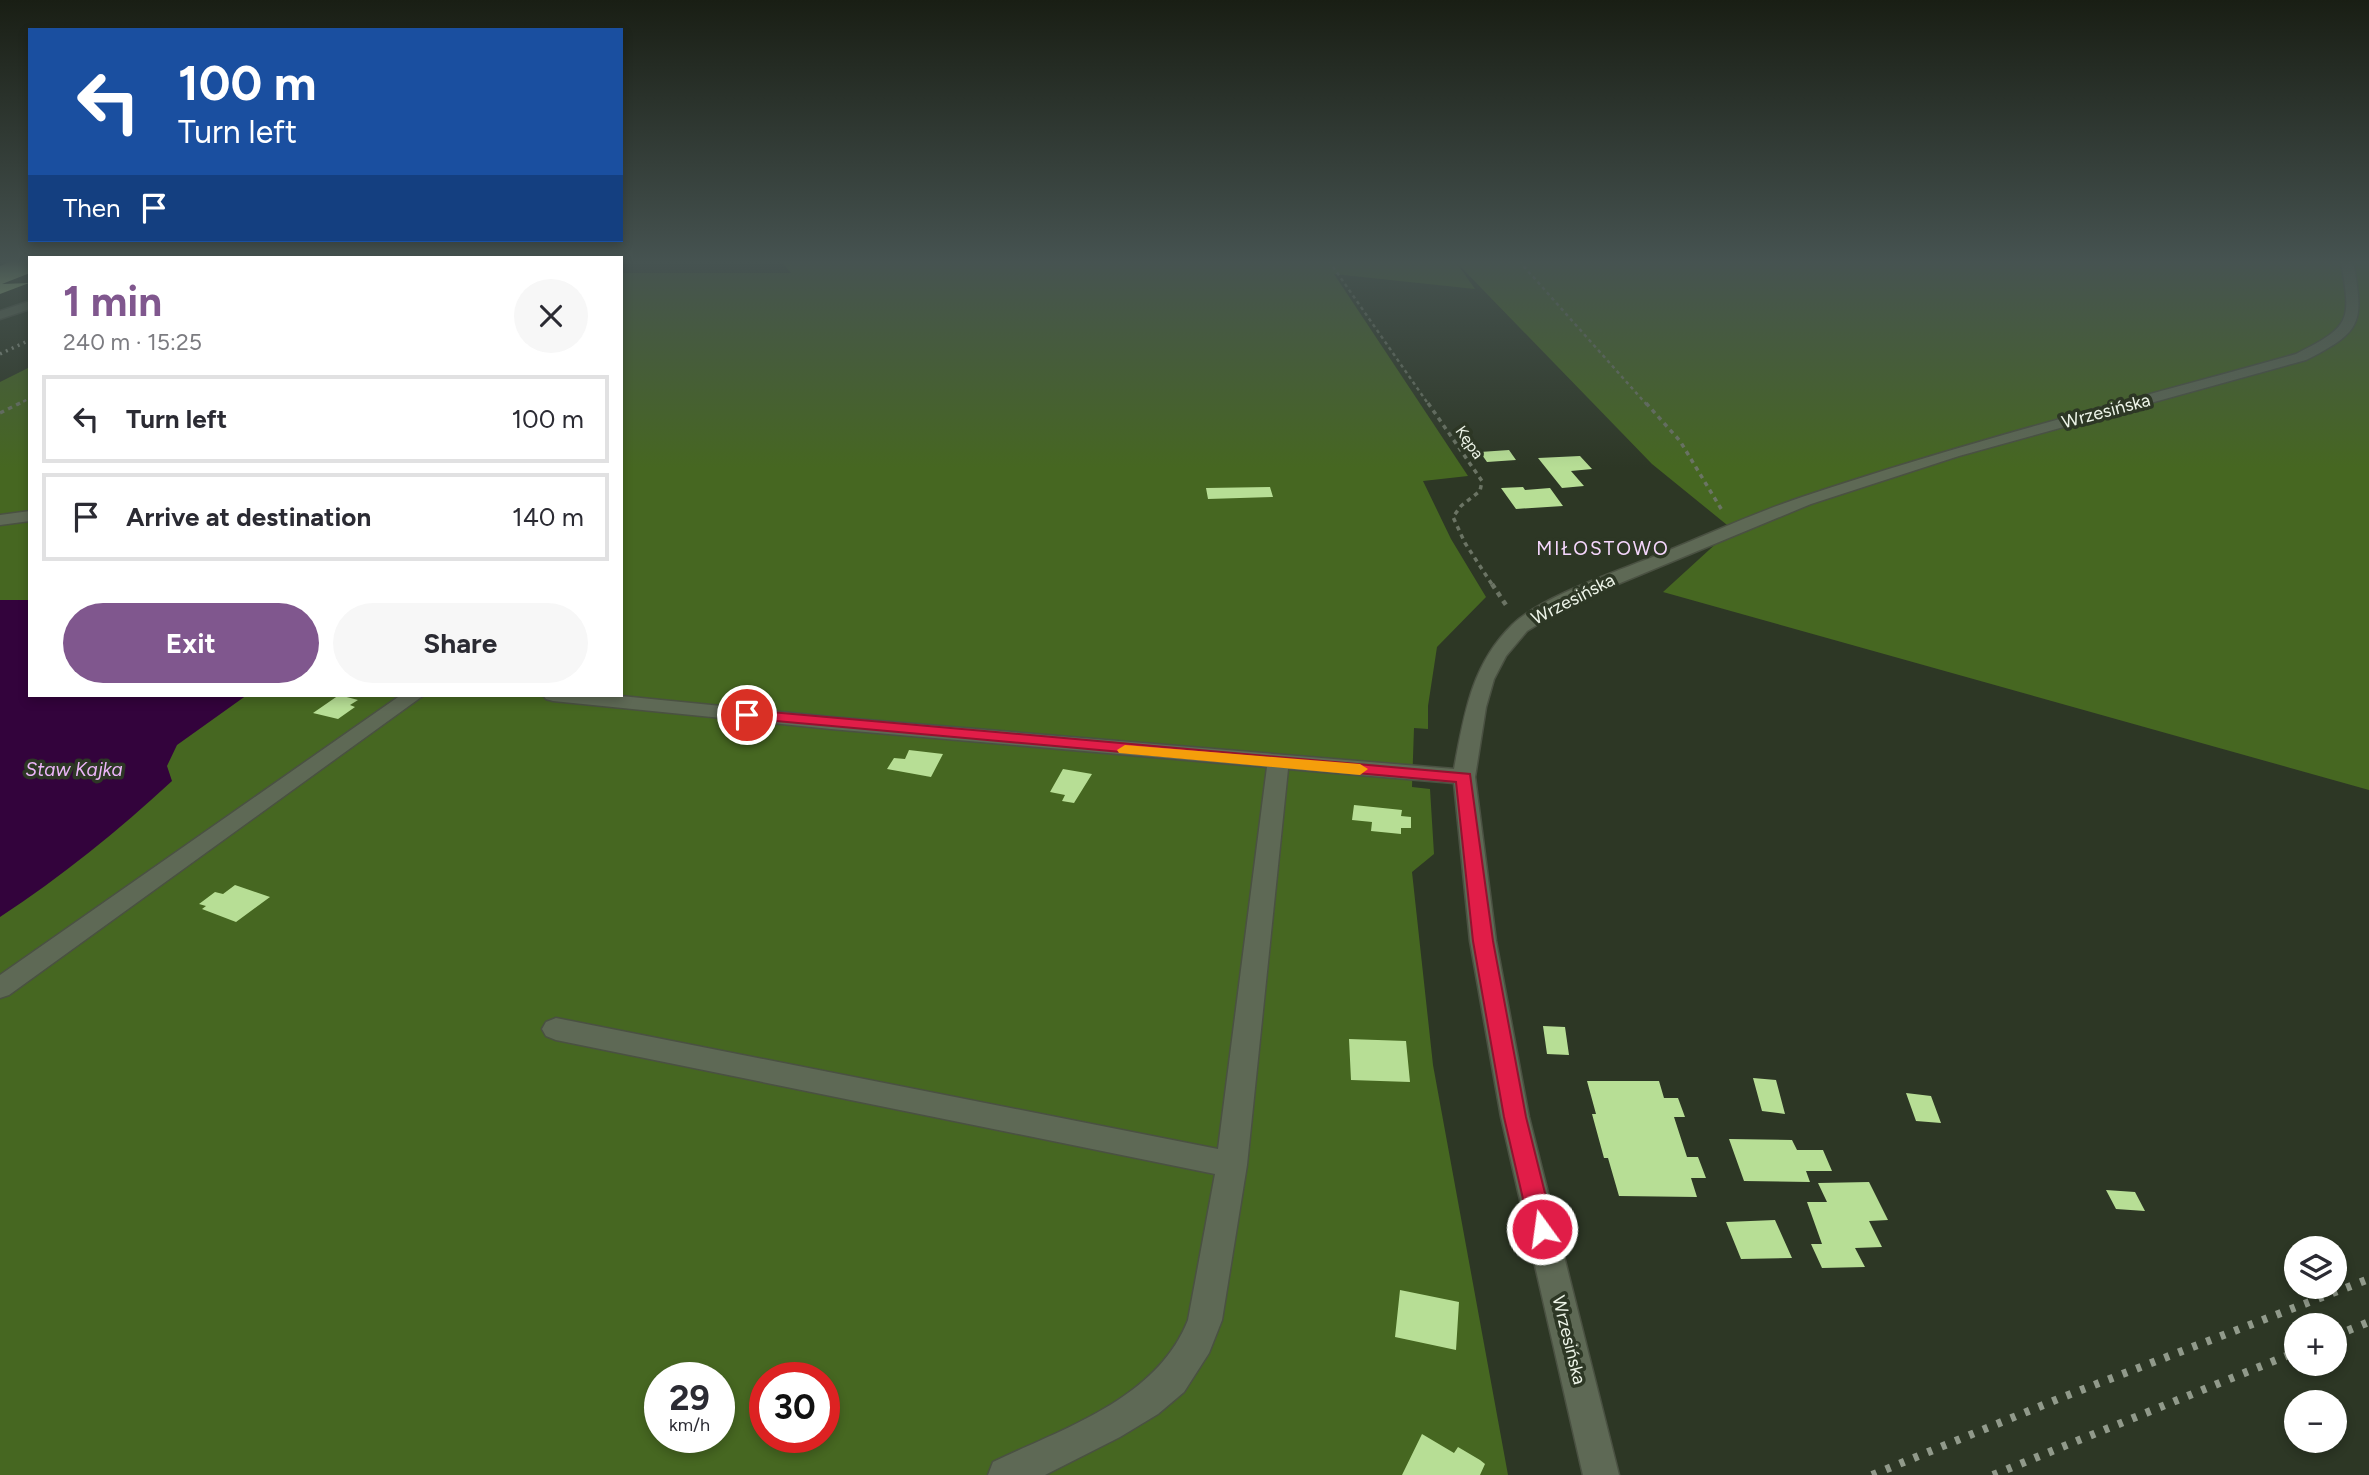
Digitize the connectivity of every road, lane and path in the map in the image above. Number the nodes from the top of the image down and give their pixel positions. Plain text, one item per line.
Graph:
1 (1378, 330) edge
2 (1581, 330) edge
3 (2346, 330) edge
4 (28, 399) edge
5 (0, 413) edge
6 (28, 516) edge
7 (0, 520) edge
8 (1733, 529) junction
9 (1521, 627) junction
10 (411, 697) edge
11 (573, 697) edge
12 (1278, 763) junction
13 (1464, 778) junction
14 (0, 988) edge
15 (556, 1029) dead end
16 (1232, 1164) junction
17 (1006, 1475) edge
18 (1601, 1475) edge

1 - 9 path, Kępa
2 - 8 path
3 - 8 street, Wrzesińska
4 - 5 path
6 - 7 street
8 - 9 street, Wrzesińska
9 - 13 street, Wrzesińska
10 - 14 street
11 - 12 street
12 - 13 street
12 - 16 street
13 - 18 street, Wrzesińska
15 - 16 street
16 - 17 street

